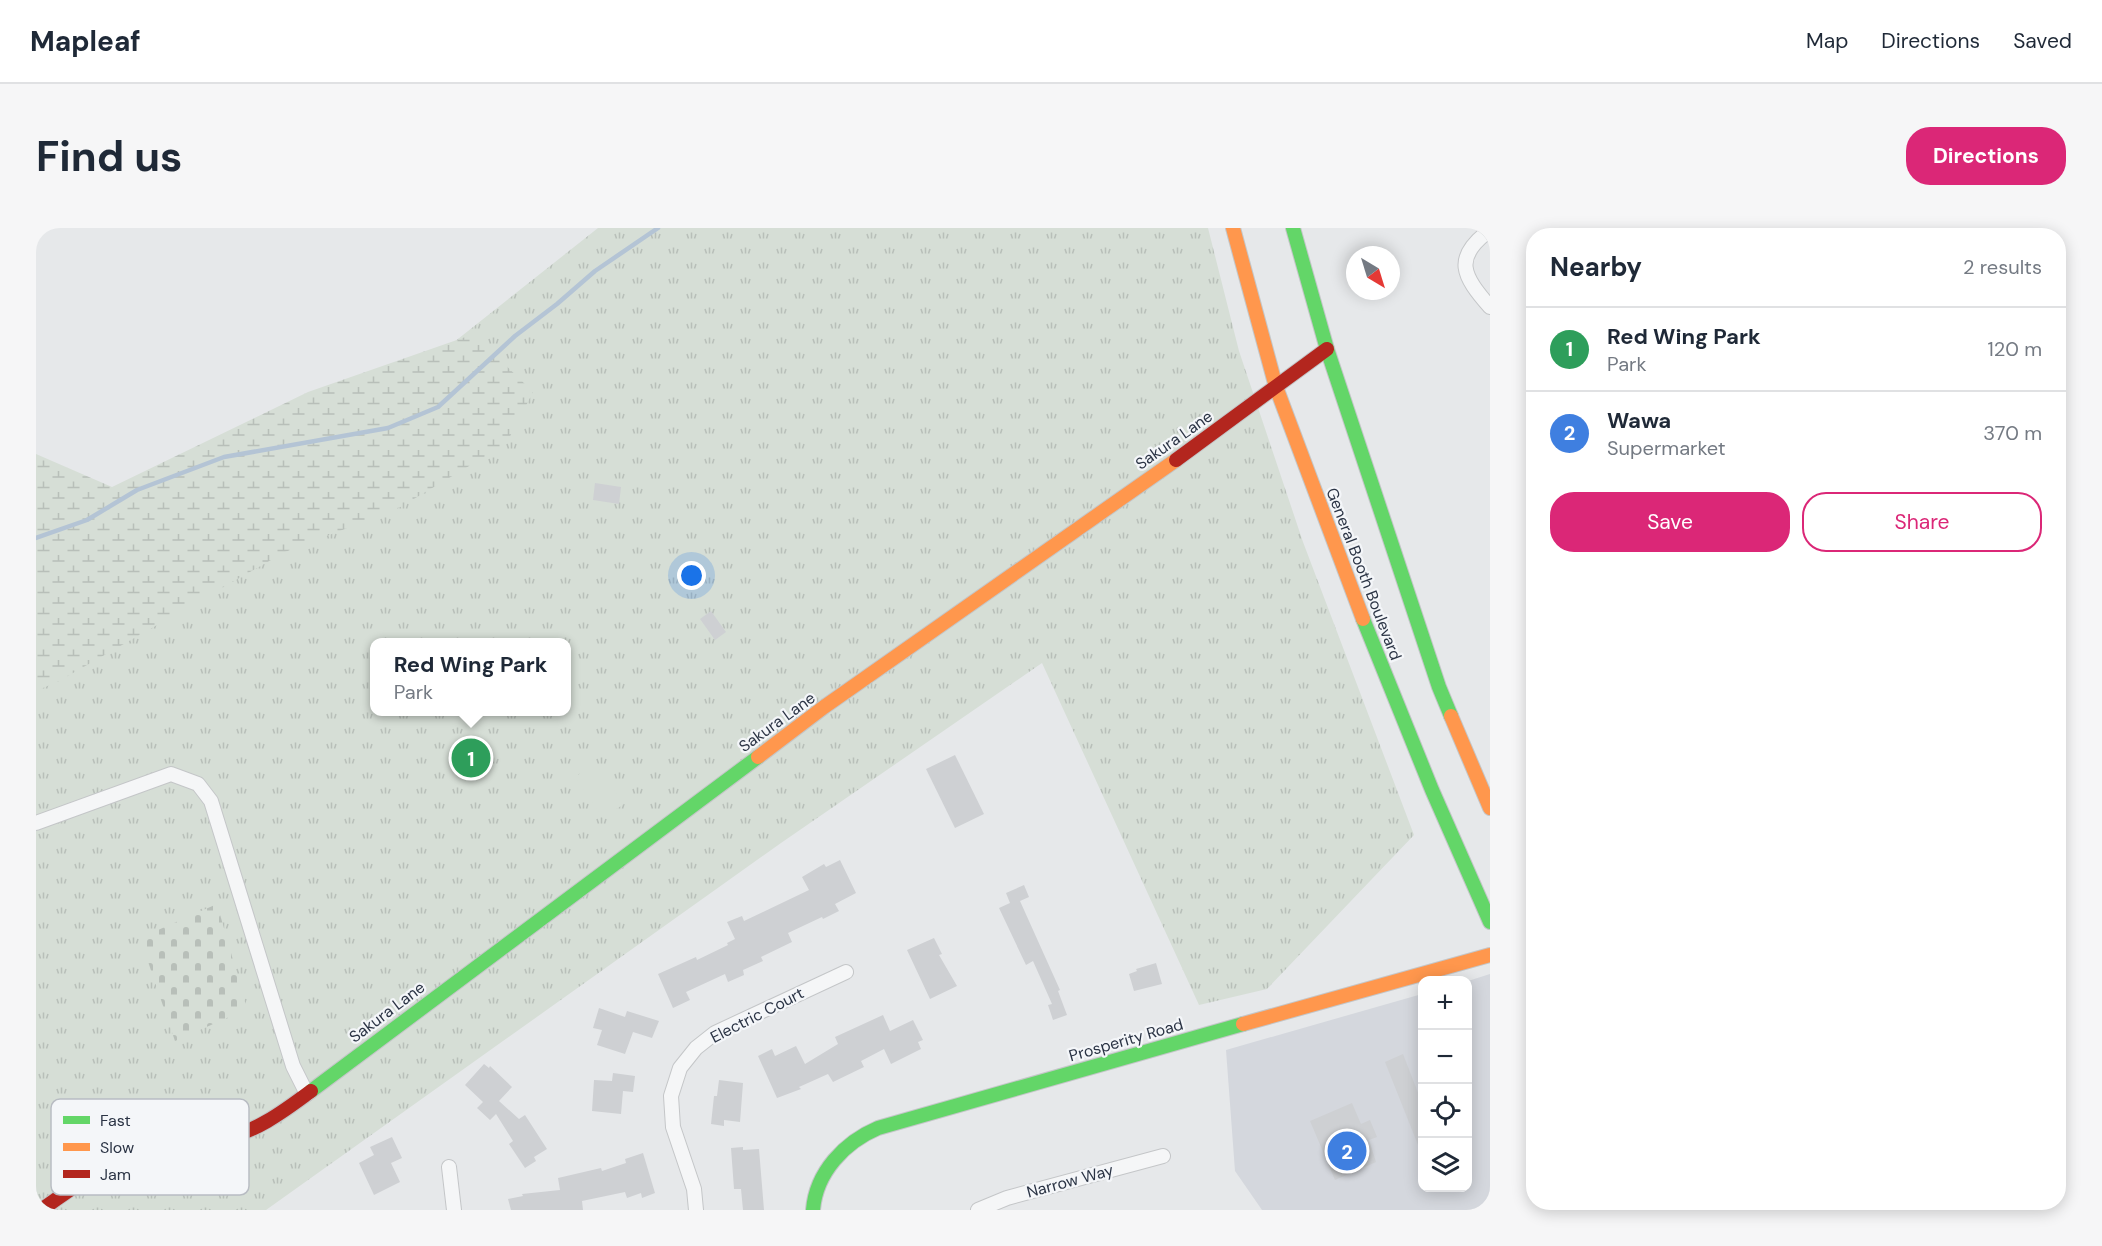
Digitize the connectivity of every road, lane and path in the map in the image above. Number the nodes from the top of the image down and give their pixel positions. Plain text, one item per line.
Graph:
1 (1233, 228) edge
2 (1293, 228) edge
3 (1490, 230) edge
4 (1490, 307) edge
5 (1327, 349) junction
6 (1276, 387) junction
7 (1443, 697) junction
8 (1490, 777) edge
9 (1490, 808) edge
10 (36, 823) edge
11 (1490, 922) edge
12 (1490, 955) edge
13 (846, 972) dead end
14 (307, 1094) junction
15 (249, 1132) edge
16 (1162, 1156) dead end
17 (449, 1167) dead end
18 (64, 1195) edge
19 (41, 1210) edge
20 (454, 1210) edge
21 (696, 1210) edge
22 (813, 1210) edge
23 (978, 1210) edge

1 - 6 main road, General Booth Boulevard
2 - 5 main road, General Booth Boulevard
3 - 4 street
5 - 6 main road, Sakura Lane
5 - 7 main road, General Booth Boulevard
6 - 11 main road, General Booth Boulevard
6 - 14 main road, Sakura Lane
7 - 8 main road
7 - 9 main road, General Booth Boulevard
10 - 14 street
12 - 22 main road, Prosperity Road
13 - 21 street, Electric Court
14 - 15 main road, Sakura Lane
16 - 23 street, Narrow Way
17 - 20 street
18 - 19 main road, Sakura Lane

